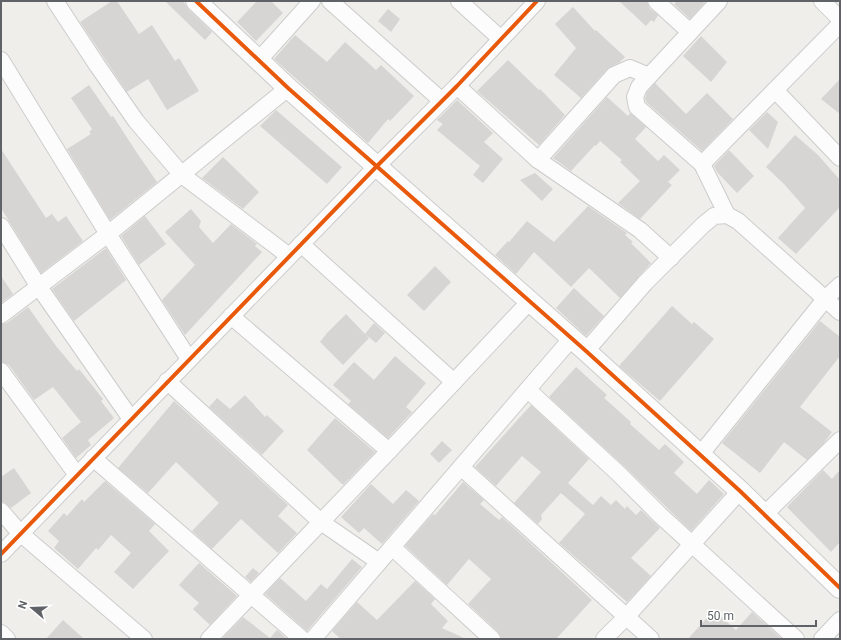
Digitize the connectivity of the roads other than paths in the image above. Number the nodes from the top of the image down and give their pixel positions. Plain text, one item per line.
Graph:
1 (55, 1) edge
2 (312, 1) edge
3 (330, 1) edge
4 (459, 1) edge
5 (537, 1) edge
6 (656, 1) edge
7 (719, 1) edge
8 (822, 1) edge
9 (199, 2) edge
10 (840, 19) edge
11 (840, 24) edge
12 (690, 32) junction
13 (501, 39) junction
14 (1, 60) edge
15 (259, 60) junction
16 (649, 76) junction
17 (457, 86) junction
18 (288, 88) junction
19 (775, 90) junction
20 (442, 100) junction
21 (840, 158) edge
22 (538, 160) junction
23 (702, 164) junction
24 (376, 167) junction
25 (182, 175) junction
26 (727, 215) junction
27 (1, 226) edge
28 (108, 234) junction
29 (301, 244) junction
30 (289, 256) junction
31 (671, 258) junction
32 (840, 285) edge
33 (39, 287) junction
34 (826, 298) junction
35 (529, 302) junction
36 (840, 312) edge
37 (1, 315) edge
38 (231, 316) junction
39 (579, 345) junction
40 (189, 359) junction
41 (1, 371) edge
42 (168, 381) junction
43 (454, 382) junction
44 (528, 390) junction
45 (131, 419) junction
46 (840, 440) edge
47 (389, 451) junction
48 (700, 455) junction
49 (93, 458) junction
50 (461, 467) junction
51 (77, 475) junction
52 (740, 491) junction
53 (1, 511) edge
54 (764, 515) junction
55 (321, 522) junction
56 (20, 533) junction
57 (692, 543) junction
58 (392, 547) junction
59 (1, 554) edge
60 (379, 562) junction
61 (840, 588) edge
62 (252, 595) junction
63 (627, 616) junction
64 (840, 620) edge
65 (1, 633) edge
66 (321, 636) edge
67 (7, 639) edge
68 (144, 639) edge
69 (209, 639) edge
70 (302, 639) edge
71 (492, 639) edge
72 (604, 639) edge
73 (651, 639) edge
74 (796, 639) edge
75 (822, 639) edge

1 - 25 street
2 - 15 street
3 - 20 street
4 - 13 street
5 - 13 street
6 - 12 street
7 - 12 street
8 - 10 street
9 - 15 street
11 - 19 street
12 - 16 street
13 - 17 street
14 - 28 street
15 - 18 street
16 - 22 street
16 - 23 street
17 - 20 street
17 - 22 street
18 - 24 street
18 - 25 street
19 - 21 street
19 - 23 street
20 - 24 street
22 - 31 street
23 - 26 street
24 - 29 street
24 - 35 street
25 - 28 street
25 - 30 street
26 - 31 street
26 - 34 street
27 - 33 street
28 - 33 street
28 - 40 street
29 - 30 street
29 - 43 street
30 - 38 street
31 - 39 street
32 - 34 street
33 - 37 street
33 - 45 street
34 - 36 street
34 - 48 street
35 - 39 street
35 - 43 street
38 - 40 street
38 - 47 street
39 - 44 street
39 - 48 street
40 - 42 street
41 - 51 street
42 - 45 street
42 - 55 street
43 - 47 street
44 - 50 street
44 - 57 street
45 - 49 street
46 - 54 street
47 - 55 street
48 - 52 street
49 - 51 street
49 - 62 street
50 - 58 street
50 - 63 street
51 - 56 street
52 - 54 street
52 - 57 street
53 - 56 street
54 - 61 street
55 - 60 street
55 - 62 street
56 - 59 street
56 - 68 street
57 - 63 street
57 - 74 street
58 - 60 street
58 - 71 street
60 - 66 street
62 - 69 street
62 - 70 street
63 - 72 street
63 - 73 street
64 - 75 street
65 - 67 street

